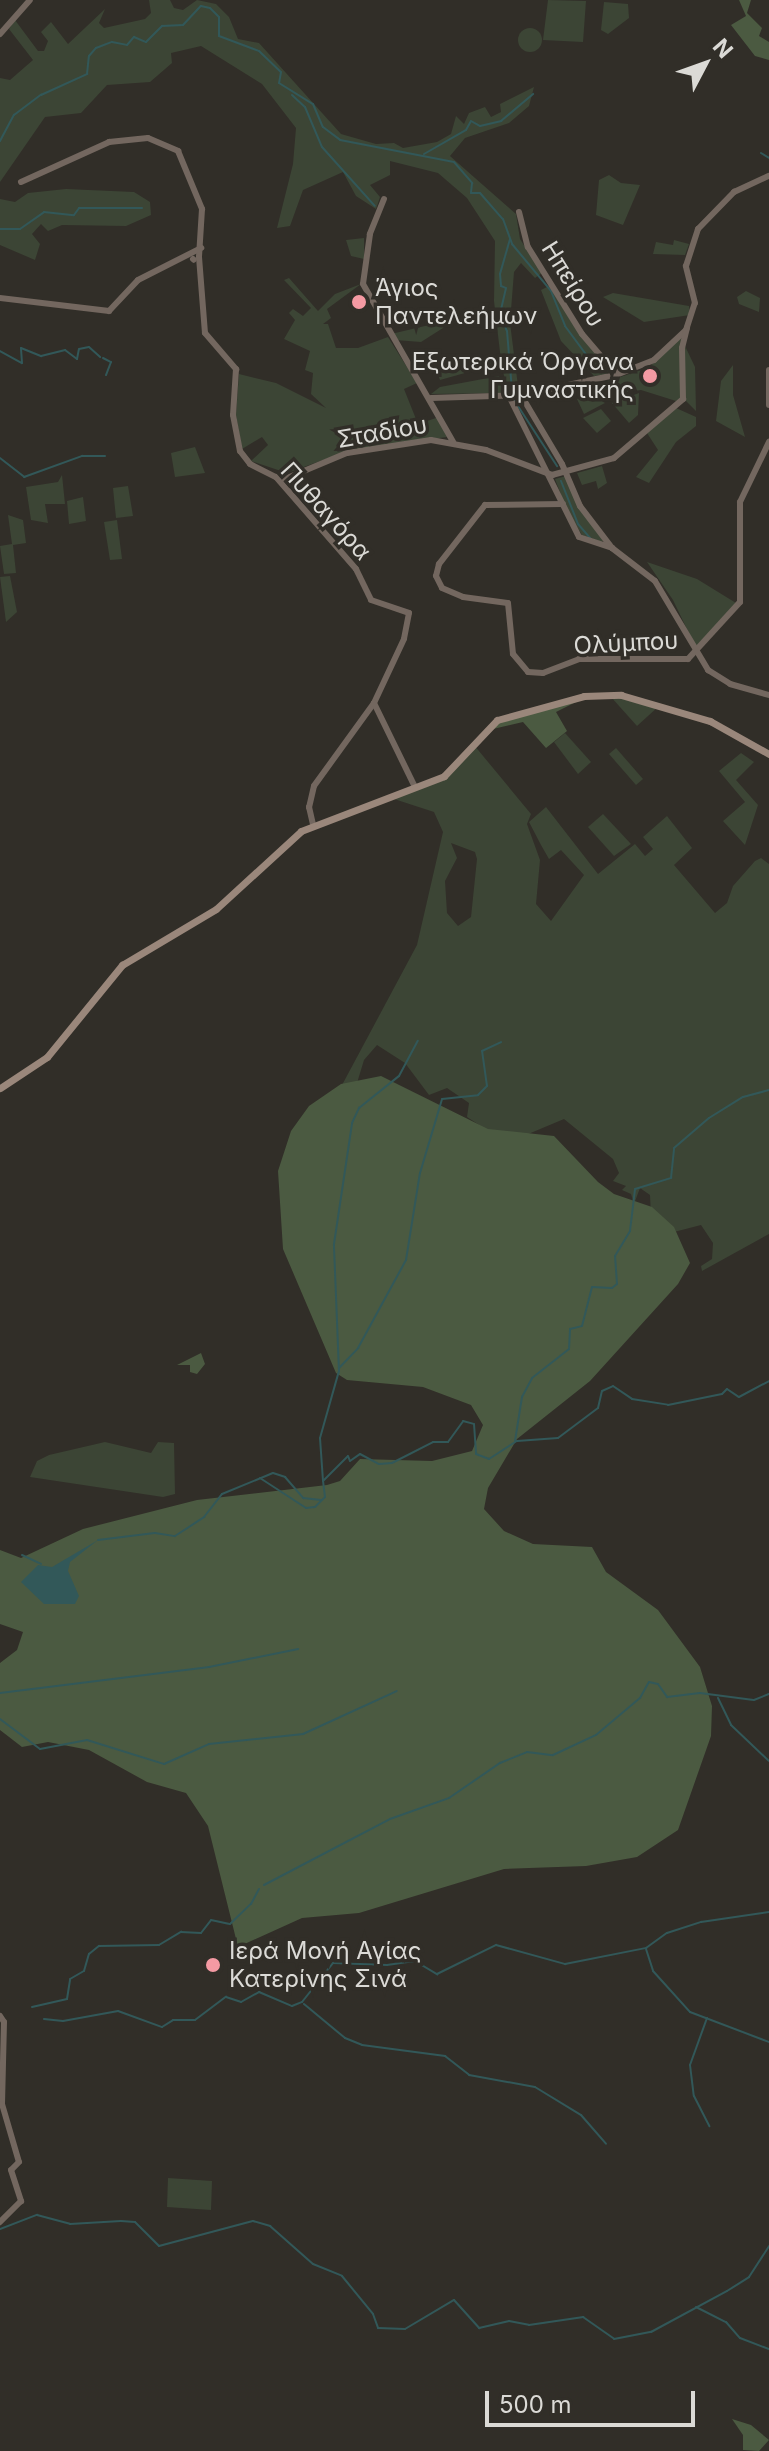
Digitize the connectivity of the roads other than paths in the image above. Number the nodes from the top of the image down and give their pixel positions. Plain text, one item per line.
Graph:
1 (30, 0) edge
2 (0, 34) edge
3 (769, 176) edge
4 (21, 182) dead end
5 (384, 199) dead end
6 (519, 212) dead end
7 (196, 255) junction
8 (0, 298) edge
9 (687, 328) junction
10 (769, 370) edge
11 (614, 372) junction
12 (521, 395) junction
13 (509, 396) junction
14 (431, 398) junction
15 (769, 405) edge
16 (453, 442) junction
17 (769, 442) edge
18 (566, 472) junction
19 (273, 473) junction
20 (292, 474) junction
21 (551, 474) junction
22 (280, 481) junction
23 (563, 504) junction
24 (612, 548) junction
25 (695, 654) junction
26 (769, 695) edge
27 (374, 703) junction
28 (769, 754) edge
29 (415, 787) junction
30 (313, 824) junction
31 (0, 1088) edge
32 (1, 2017) edge
33 (0, 2222) edge

1 - 2 street
3 - 9 street, Σταδίου
4 - 7 street
5 - 14 street
6 - 11 street, Ηπείρου
7 - 8 street
7 - 19 street, Πυθαγόρα
9 - 11 street
9 - 18 street, Σταδίου
10 - 15 street
11 - 12 street
12 - 13 street
12 - 18 street
13 - 14 street
13 - 21 street
14 - 16 street
16 - 20 street, Σταδίου
16 - 21 street, Σταδίου
17 - 25 street, Ολύμπου
18 - 21 street, Σταδίου
18 - 24 street
19 - 20 street
19 - 22 street, Πυθαγόρα
20 - 22 street, Σταδίου
21 - 23 street
22 - 27 street, Πυθαγόρα
23 - 24 street
23 - 25 street, Ολύμπου
24 - 25 street
25 - 26 street
27 - 29 street
27 - 30 street
28 - 29 main road
29 - 30 main road
30 - 31 main road
32 - 33 street

